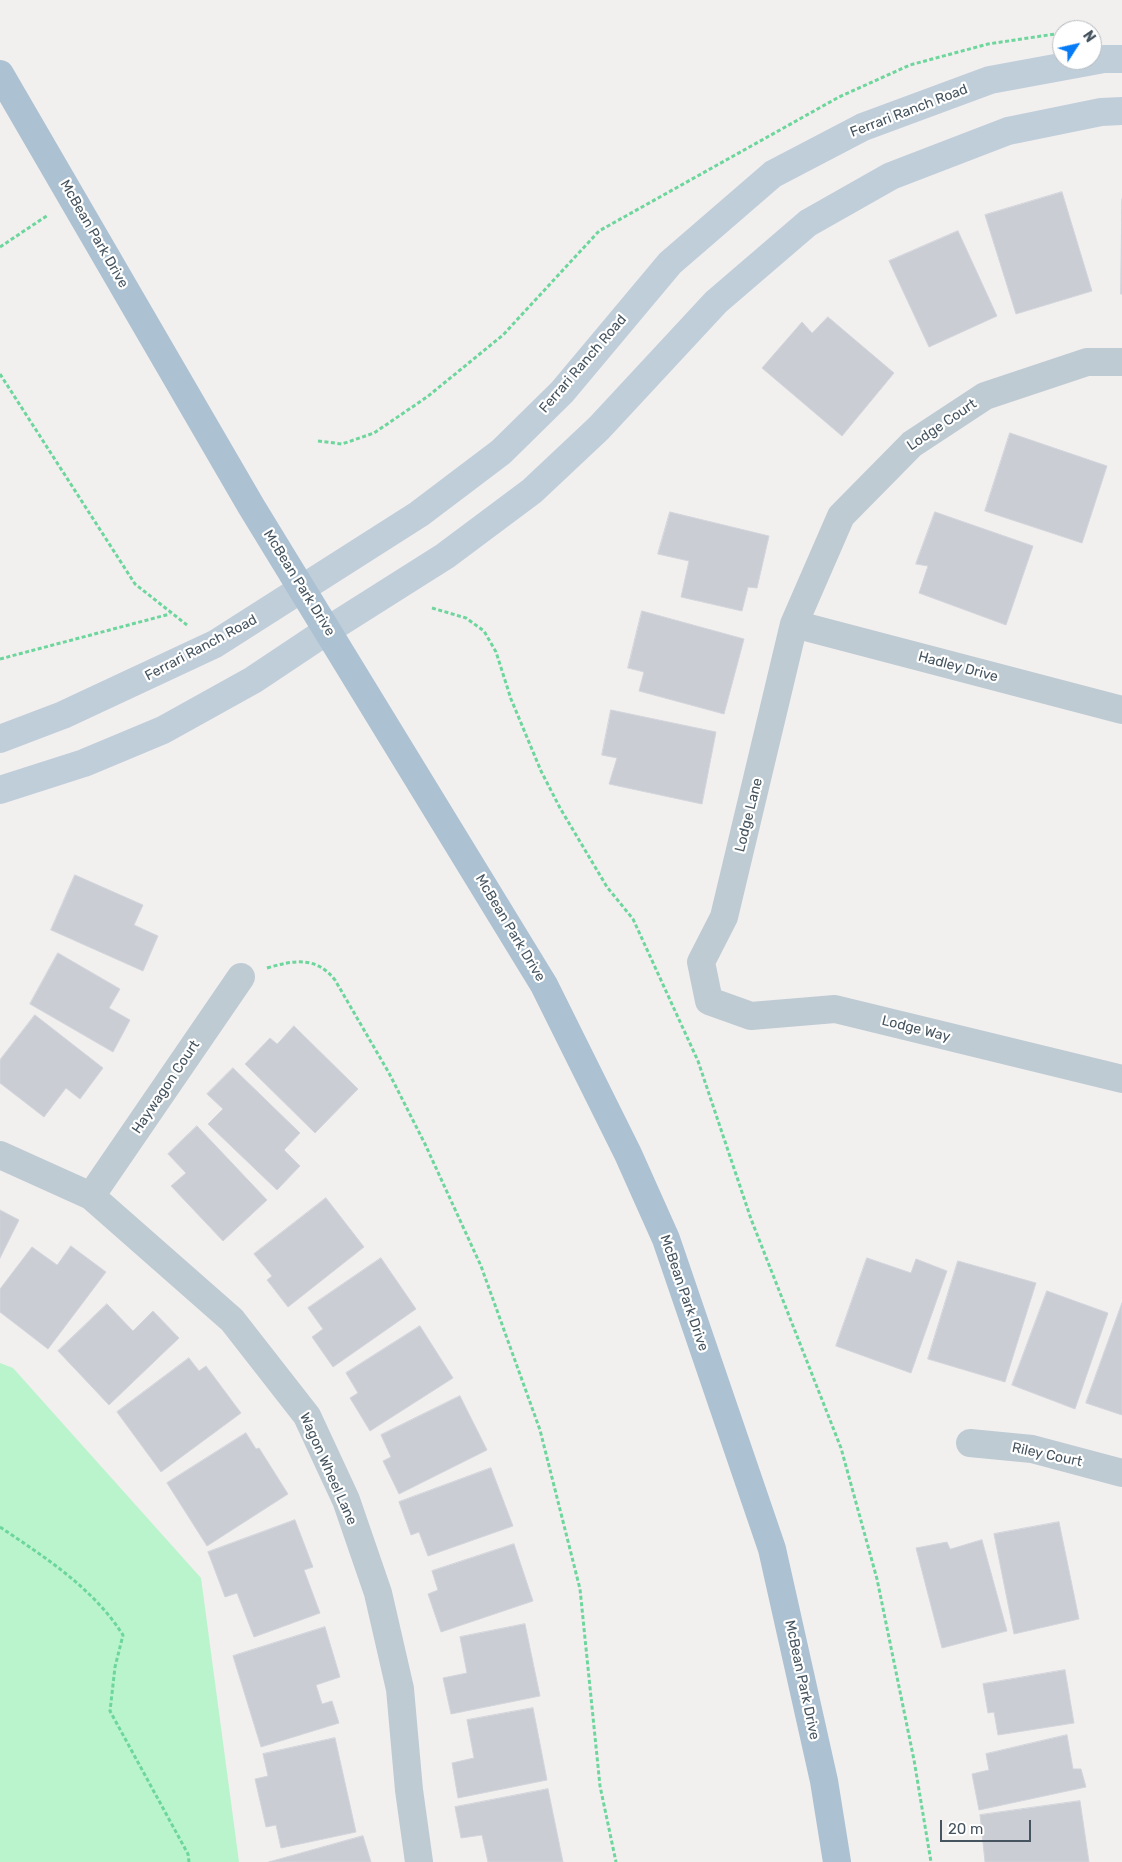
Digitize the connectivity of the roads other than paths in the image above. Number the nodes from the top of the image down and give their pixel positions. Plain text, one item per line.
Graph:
1 (1122, 59) edge
2 (0, 74) edge
3 (1122, 111) edge
4 (1122, 362) edge
5 (302, 588) junction
6 (794, 624) junction
7 (328, 630) junction
8 (1122, 710) edge
9 (0, 739) edge
10 (0, 790) edge
11 (240, 977) road end
12 (709, 1001) joint
13 (1122, 1079) edge
14 (0, 1155) edge
15 (92, 1196) junction
16 (970, 1443) dead end
17 (1122, 1473) edge
18 (419, 1862) edge
19 (836, 1862) edge

1 - 5 main road, Ferrari Ranch Road
2 - 5 main road, McBean Park Drive
3 - 7 main road
4 - 6 street, Lodge Court
5 - 7 main road, McBean Park Drive
5 - 9 main road, Ferrari Ranch Road
6 - 8 street, Hadley Drive
6 - 12 street, Lodge Lane
7 - 10 main road
7 - 19 main road, McBean Park Drive
11 - 15 street, Haywagon Court
12 - 13 street, Lodge Way
14 - 15 street, Wagon Wheel Lane
15 - 18 street, Wagon Wheel Lane
16 - 17 street, Riley Court

